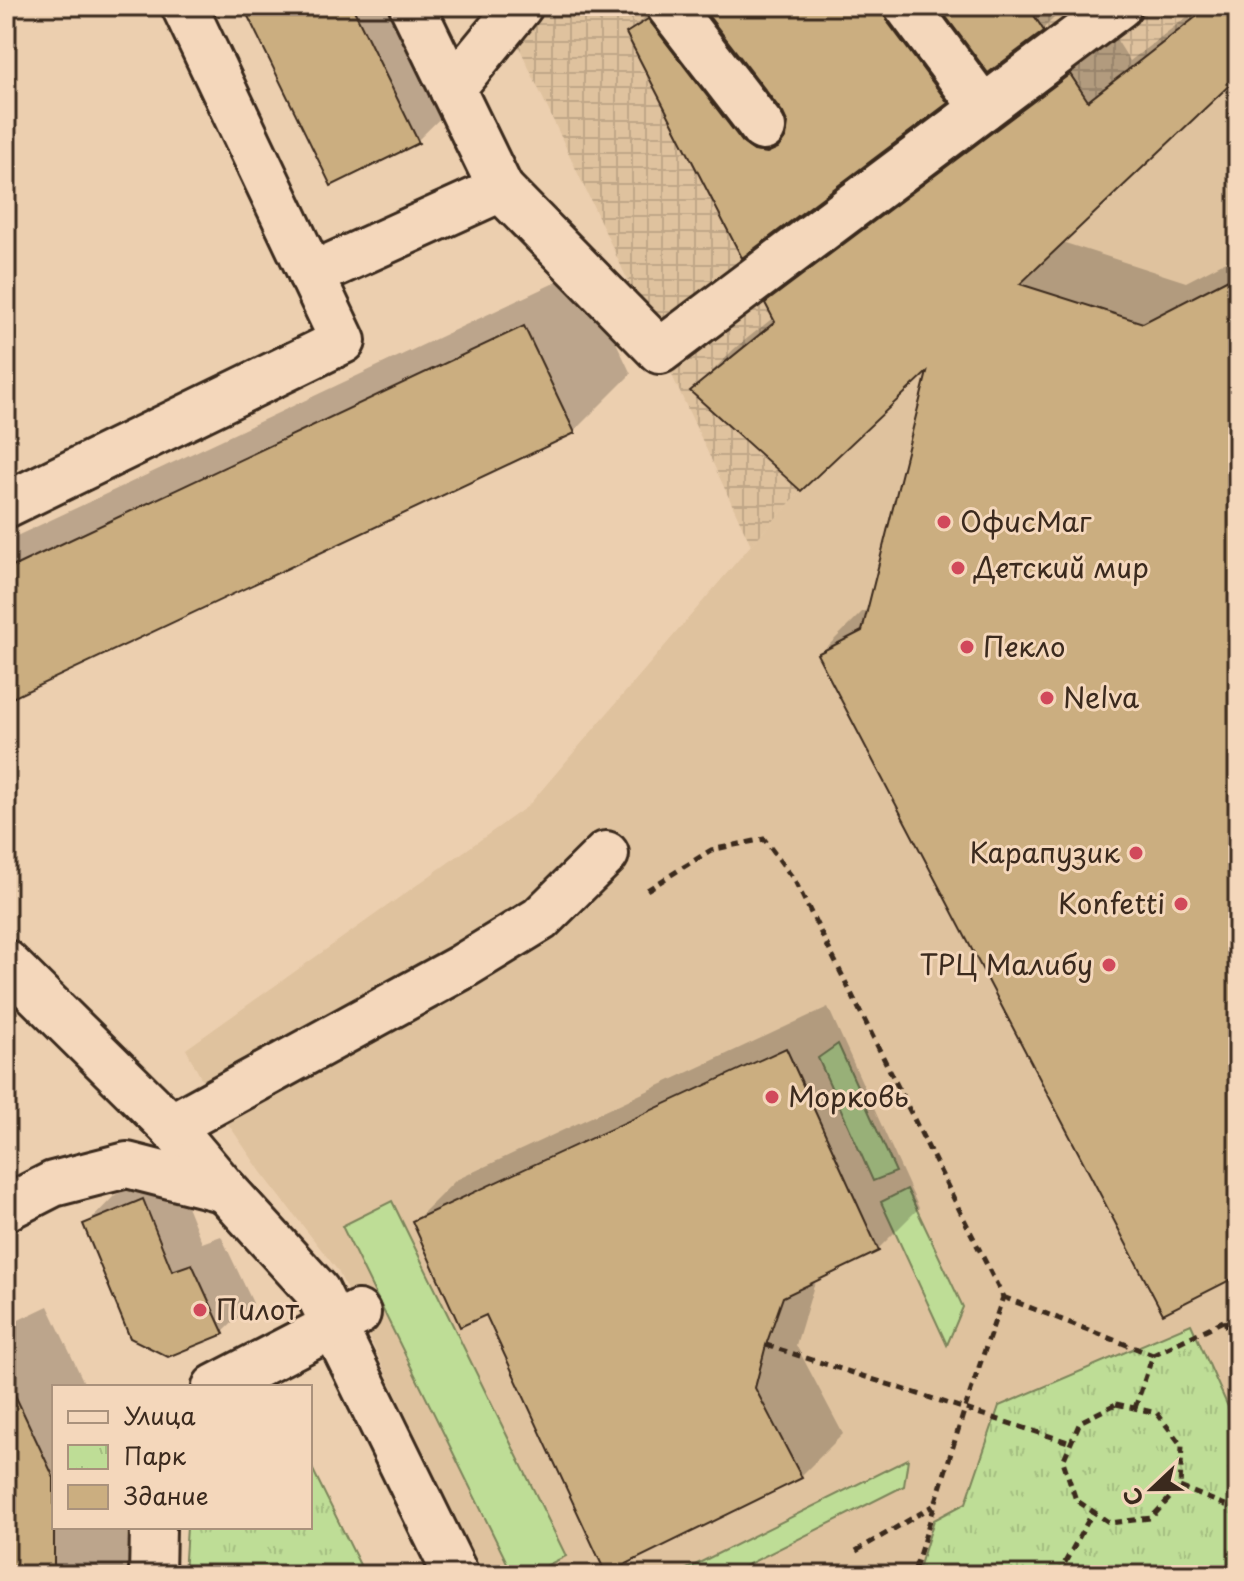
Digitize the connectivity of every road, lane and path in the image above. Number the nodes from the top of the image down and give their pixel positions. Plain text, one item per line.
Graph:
1 (184, 6) edge
2 (412, 6) edge
3 (520, 6) edge
4 (669, 6) edge
5 (907, 6) edge
6 (1119, 6) edge
7 (452, 89) junction
8 (983, 108) junction
9 (763, 128) dead end
10 (501, 189) junction
11 (311, 275) junction
12 (6, 505) edge
13 (606, 854) dead end
14 (641, 894) dead end
15 (6, 963) edge
16 (171, 1126) junction
17 (225, 1190) junction
18 (6, 1208) edge
19 (1003, 1297) junction
20 (1238, 1314) edge
21 (346, 1319) junction
22 (1225, 1320) junction
23 (766, 1345) dead end
24 (1153, 1355) junction
25 (1238, 1376) edge
26 (219, 1385) edge
27 (965, 1408) junction
28 (1135, 1408) junction
29 (1071, 1443) junction
30 (1180, 1487) junction
31 (934, 1505) junction
32 (1238, 1510) edge
33 (1093, 1512) junction
34 (153, 1529) edge
35 (856, 1551) dead end
36 (152, 1575) edge
37 (456, 1575) edge
38 (913, 1575) edge
39 (1058, 1575) edge

1 - 11 street
2 - 7 street
3 - 7 street
4 - 9 street
5 - 8 street
6 - 8 street
7 - 10 street
8 - 10 street
10 - 11 street
11 - 12 street
13 - 16 street
14 - 19 path
15 - 16 street
16 - 17 street
17 - 18 street
17 - 21 street
19 - 24 path
19 - 27 path
20 - 22 path
21 - 26 street
21 - 37 street
22 - 24 path
22 - 25 path
23 - 27 path
24 - 28 path
27 - 29 path
27 - 31 path
28 - 29 path
28 - 30 path
29 - 33 path
30 - 32 path
30 - 33 path
31 - 35 path
31 - 38 path
33 - 39 path
34 - 36 street

